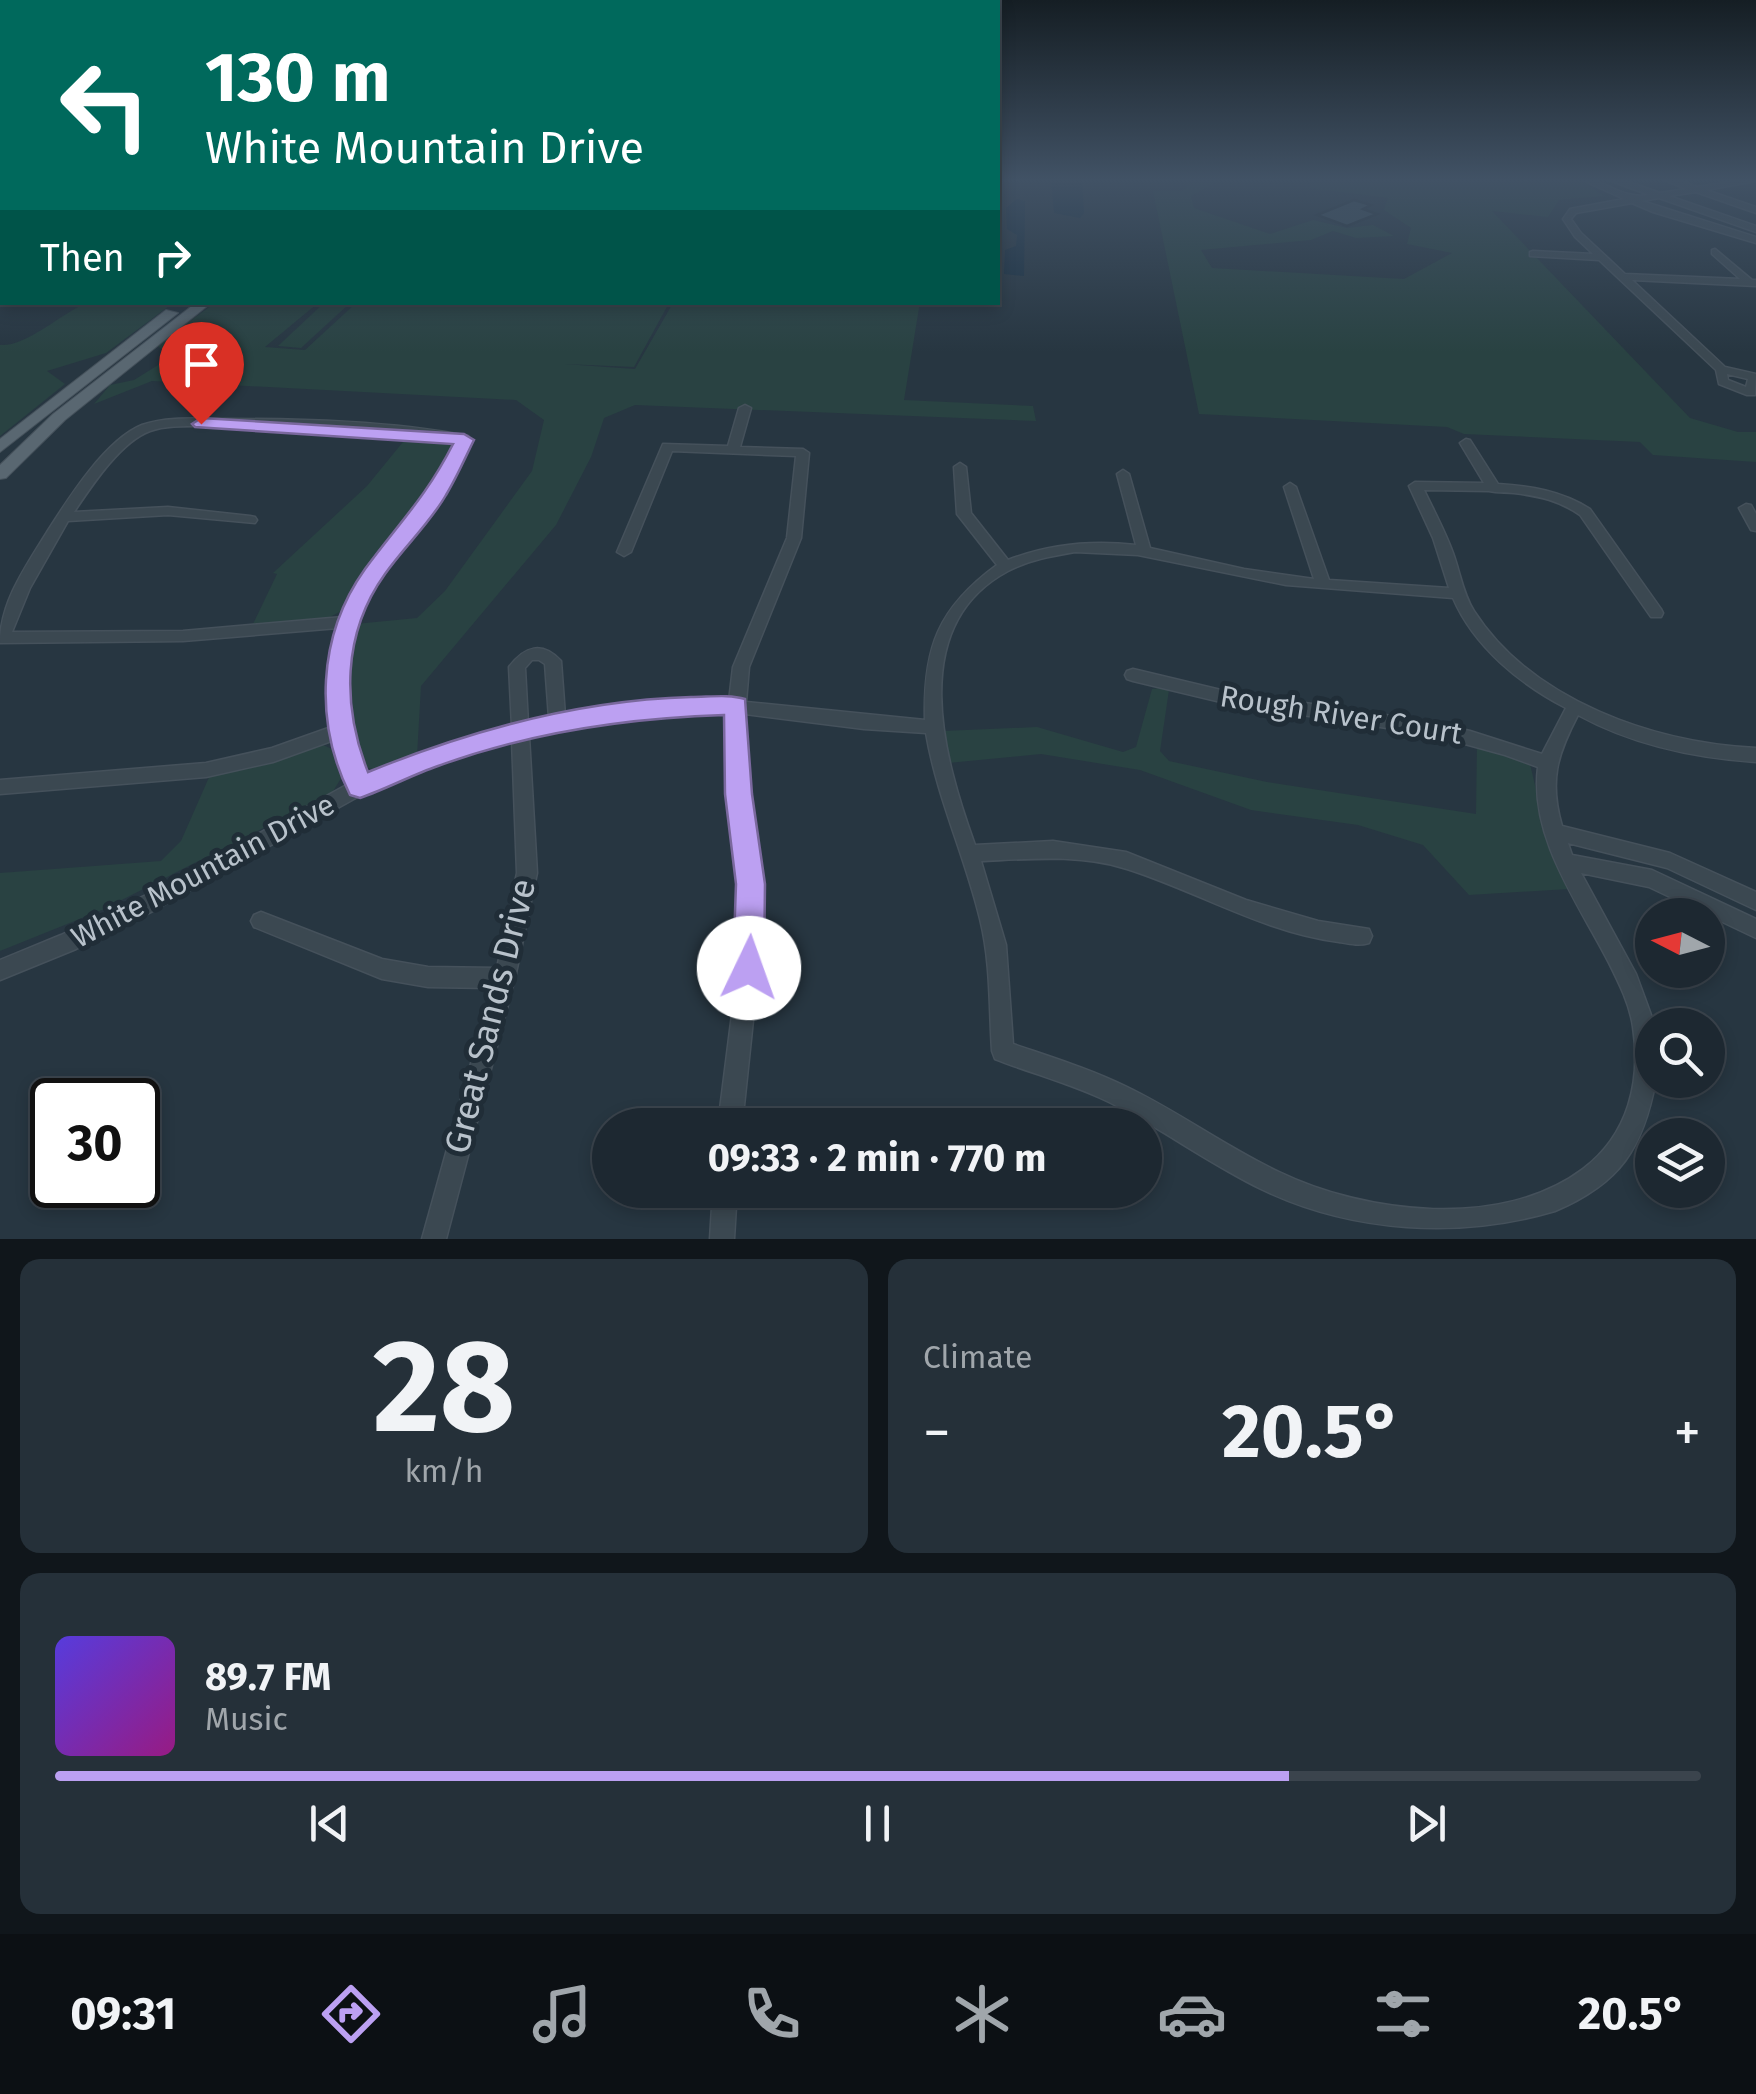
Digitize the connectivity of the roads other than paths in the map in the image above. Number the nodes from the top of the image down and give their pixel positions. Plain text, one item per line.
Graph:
1 (1579, 236) edge
2 (1714, 252) dead end
3 (1533, 254) dead end
4 (1602, 257) junction
5 (1623, 277) junction
6 (1754, 284) edge
7 (181, 305) edge
8 (202, 305) edge
9 (112, 366) junction
10 (1721, 369) junction
11 (1750, 376) edge
12 (745, 408) dead end
13 (1466, 443) dead end
14 (0, 448) edge
15 (733, 448) junction
16 (22, 450) junction
17 (960, 467) dead end
18 (0, 474) edge
19 (1123, 474) dead end
20 (1290, 486) dead end
21 (1495, 490) junction
22 (1746, 508) dead end
23 (65, 517) junction
24 (250, 520) dead end
25 (1756, 528) edge
26 (1144, 551) junction
27 (624, 552) dead end
28 (1006, 567) junction
29 (1323, 584) junction
30 (1459, 594) junction
31 (1656, 612) dead end
32 (349, 622) junction
33 (1133, 675) dead end
34 (736, 706) junction
35 (1575, 706) junction
36 (557, 721) junction
37 (934, 727) junction
38 (521, 730) junction
39 (339, 731) junction
40 (1756, 755) edge
41 (1547, 762) junction
42 (0, 786) edge
43 (360, 787) junction
44 (1556, 832) junction
45 (968, 854) junction
46 (1567, 862) junction
47 (1756, 902) edge
48 (260, 921) dead end
49 (1756, 928) edge
50 (1362, 936) dead end
51 (0, 970) edge
52 (505, 978) junction
53 (732, 1108) edge
54 (724, 1208) edge
55 (434, 1239) edge
56 (722, 1239) edge

1 - 4 street
2 - 6 street
3 - 4 street
4 - 5 street
5 - 6 street
5 - 10 street
7 - 9 main road
8 - 9 main road
9 - 14 main road
9 - 16 main road
10 - 11 street
10 - 11 street
12 - 15 street
13 - 21 street
14 - 16 main road
15 - 27 street
15 - 34 street
16 - 18 main road
17 - 28 street
19 - 26 street
20 - 29 street
21 - 30 street
21 - 31 street
22 - 25 street
23 - 24 street
23 - 32 street
23 - 32 street
26 - 28 street
26 - 29 street
28 - 37 street
29 - 30 street
30 - 35 street
32 - 39 street
33 - 41 street, Rough River Court
34 - 36 street, White Mountain Drive
34 - 37 street, White Mountain Drive
34 - 53 street
35 - 40 street
35 - 41 street
36 - 38 street, White Mountain Drive
36 - 38 street, Great Sands Drive
37 - 45 street
38 - 43 street, White Mountain Drive
38 - 52 street, Great Sands Drive
39 - 42 street
39 - 43 street
41 - 44 street
43 - 51 street, White Mountain Drive
44 - 46 street
44 - 47 street
45 - 46 street
45 - 50 street
46 - 49 street
48 - 52 street
52 - 55 street, Great Sands Drive
54 - 56 street

